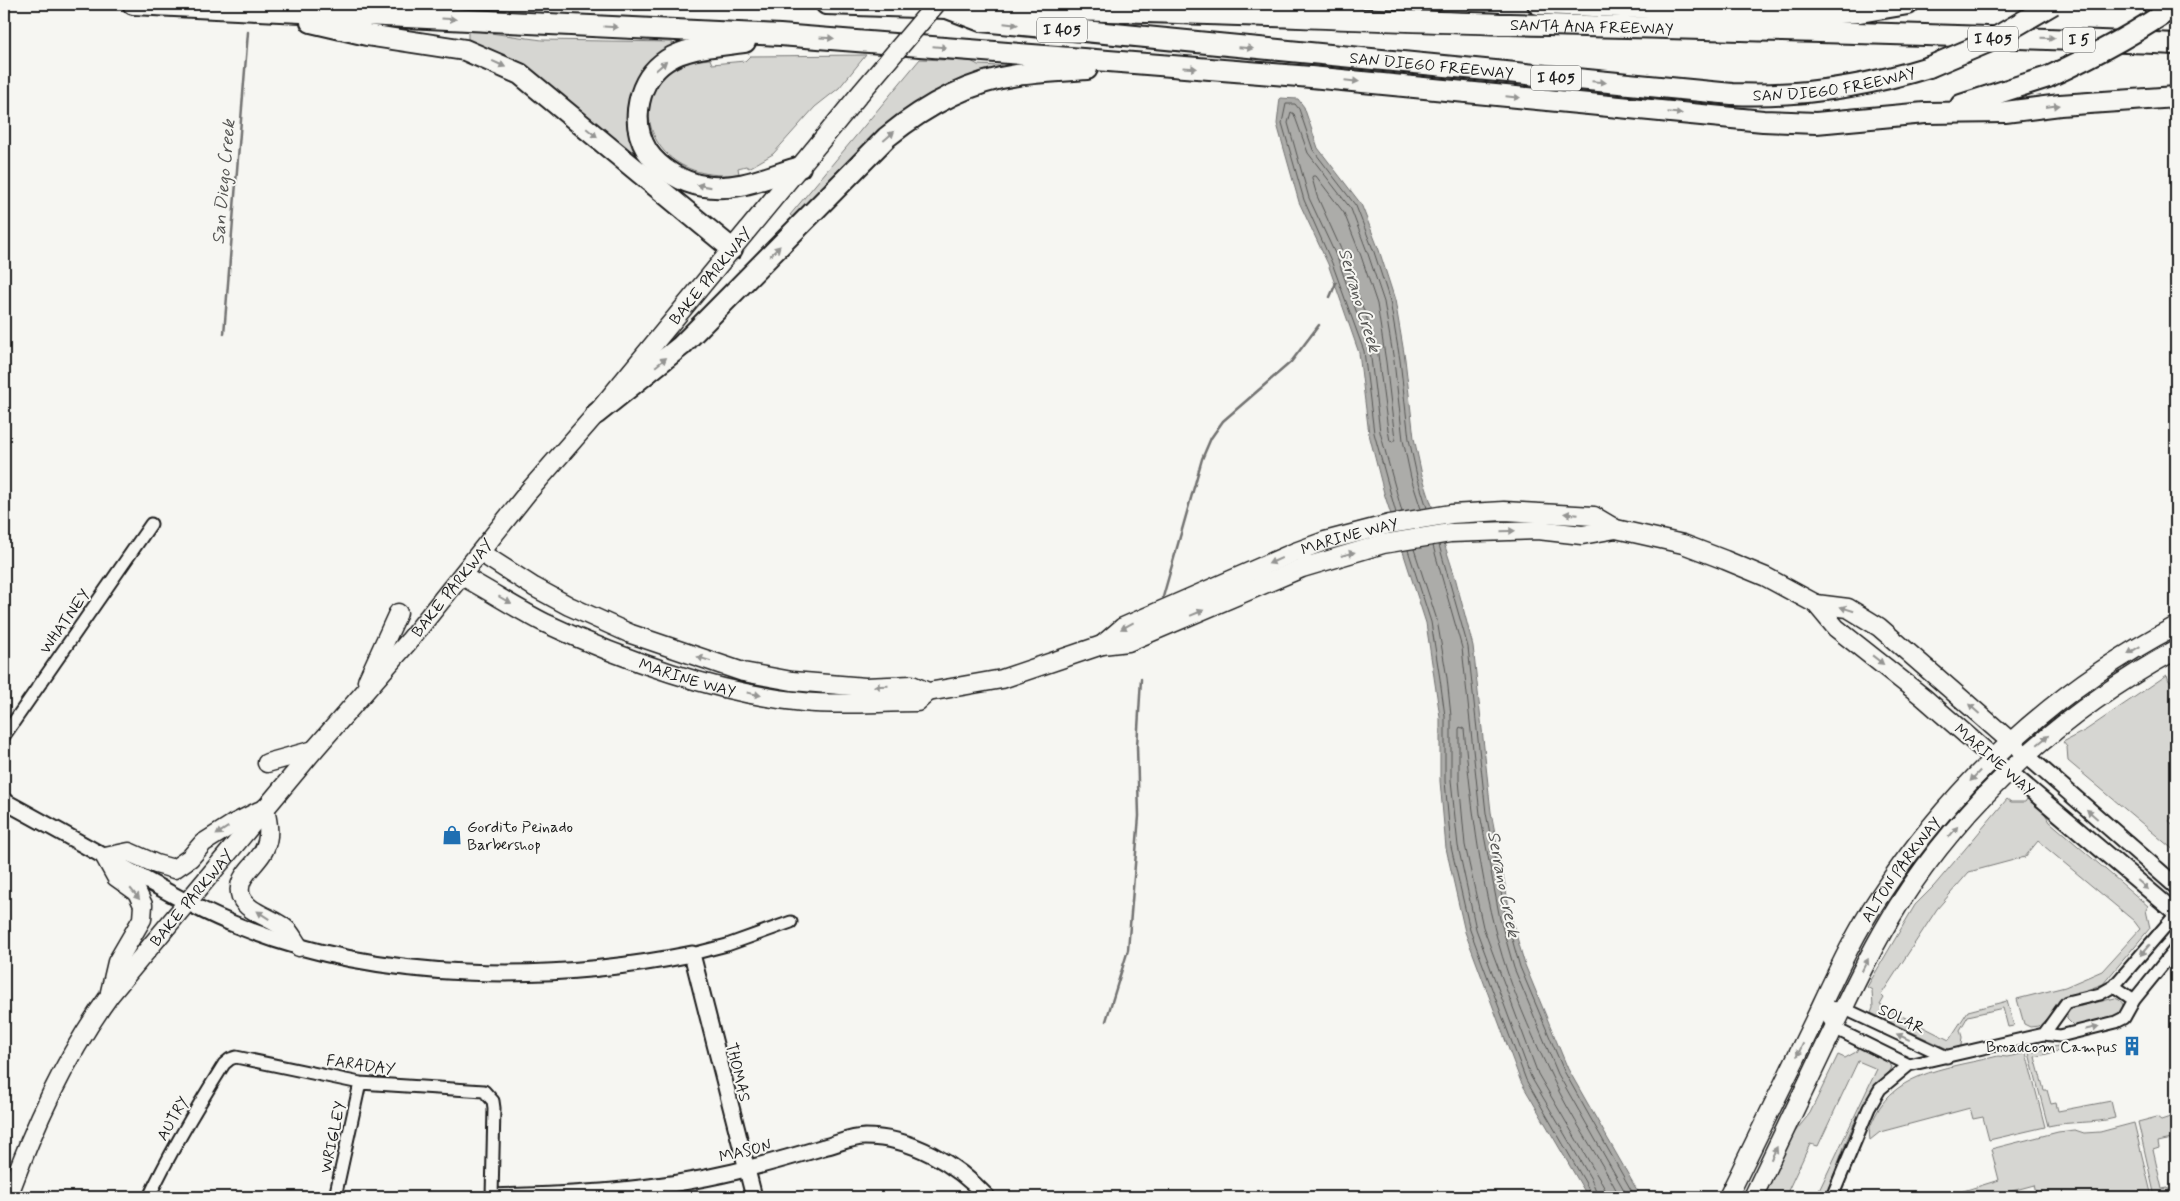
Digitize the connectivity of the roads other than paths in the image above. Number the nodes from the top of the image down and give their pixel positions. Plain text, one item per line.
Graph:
1 (133, 4) edge
2 (826, 4) edge
3 (1252, 4) edge
4 (1538, 4) edge
5 (1789, 4) edge
6 (1828, 4) edge
7 (1908, 4) edge
8 (2053, 4) edge
9 (2152, 4) edge
10 (2176, 5) edge
11 (941, 6) edge
12 (260, 10) junction
13 (780, 35) junction
14 (1981, 36) junction
15 (2176, 44) edge
16 (1141, 65) junction
17 (2176, 97) edge
18 (1925, 113) junction
19 (800, 167) junction
20 (732, 249) junction
21 (596, 414) junction
22 (151, 524) dead end
23 (481, 553) junction
24 (462, 576) junction
25 (1816, 604) junction
26 (398, 613) dead end
27 (2176, 626) edge
28 (2176, 650) edge
29 (928, 692) junction
30 (359, 700) junction
31 (4, 736) edge
32 (2010, 742) junction
33 (314, 750) junction
34 (2025, 755) junction
35 (1994, 758) junction
36 (267, 763) dead end
37 (2010, 770) junction
38 (4, 801) edge
39 (265, 808) junction
40 (105, 857) junction
41 (2176, 886) edge
42 (187, 902) junction
43 (2176, 913) edge
44 (791, 922) dead end
45 (299, 947) junction
46 (2176, 948) edge
47 (692, 954) junction
48 (2114, 986) junction
49 (109, 997) junction
50 (2134, 1000) junction
51 (1821, 1006) junction
52 (1843, 1008) junction
53 (1882, 1026) junction
54 (1834, 1028) junction
55 (2044, 1034) junction
56 (1873, 1047) junction
57 (1948, 1057) junction
58 (230, 1059) joint
59 (1909, 1065) junction
60 (360, 1083) junction
61 (745, 1169) junction
62 (8, 1197) edge
63 (149, 1197) edge
64 (335, 1197) edge
65 (492, 1197) edge
66 (754, 1197) edge
67 (987, 1197) edge
68 (1728, 1197) edge
69 (1753, 1197) edge
70 (1832, 1197) edge

1 - 12 highway
2 - 11 highway, SAN DIEGO FREEWAY / I 5
3 - 14 highway
4 - 7 highway
5 - 6 highway
11 -> 8 highway, SAN DIEGO FREEWAY / I 405, bridge
9 - 10 highway
10 - 18 highway, bridge
11 - 14 highway, SANTA ANA FREEWAY / I 5
11 - 19 main road, BAKE PARKWAY, bridge
12 -> 13 highway
12 -> 20 highway
13 -> 16 highway
19 -> 13 highway
14 -> 15 highway, SANTA ANA FREEWAY / I 5
16 -> 18 highway
21 -> 16 highway
18 -> 17 highway
19 - 20 main road, BAKE PARKWAY
20 - 21 main road, BAKE PARKWAY
21 - 23 main road, BAKE PARKWAY
22 - 31 street, WHATNEY
23 - 24 main road, BAKE PARKWAY
29 -> 23 main road, MARINE WAY
24 -> 29 main road, MARINE WAY
24 - 30 main road, BAKE PARKWAY
25 - 29 main road, MARINE WAY
32 -> 25 main road, MARINE WAY
25 -> 35 main road, MARINE WAY
26 - 30 main road
27 -> 32 main road, ALTON PARKWAY
34 -> 28 main road, ALTON PARKWAY
30 - 33 main road, BAKE PARKWAY
32 - 34 street, MARINE WAY
32 - 35 main road, ALTON PARKWAY
33 - 36 main road
33 - 39 main road, BAKE PARKWAY
34 - 37 main road, ALTON PARKWAY
41 -> 34 street, MARINE WAY
35 - 37 street, MARINE WAY
35 -> 51 main road, ALTON PARKWAY
37 -> 43 street, MARINE WAY
52 -> 37 main road, ALTON PARKWAY
38 - 40 street
39 -> 40 main road
39 - 42 main road, BAKE PARKWAY
45 -> 39 main road
40 - 42 street
40 -> 49 main road
42 - 45 street
42 - 49 main road, BAKE PARKWAY
43 -> 48 street
44 - 47 street
45 - 47 street
46 - 50 street
47 - 61 street, THOMAS
48 - 50 street
48 - 55 street
49 - 62 main road, BAKE PARKWAY
55 -> 50 street
51 - 52 street, SOLAR
51 - 54 street
51 -> 68 main road, ALTON PARKWAY
52 - 53 street, SOLAR
52 - 54 main road, ALTON PARKWAY
53 - 56 street
57 -> 53 street, SOLAR
54 - 56 street
69 -> 54 main road, ALTON PARKWAY
55 - 57 street
56 - 59 street
57 - 59 street
58 - 60 street, FARADAY
58 - 63 street, AUTRY
59 - 70 street
60 - 64 street, WRIGLEY
60 - 65 street, FARADAY
61 - 65 street, MASON
61 - 66 street, THOMAS
61 - 67 street, MASON

